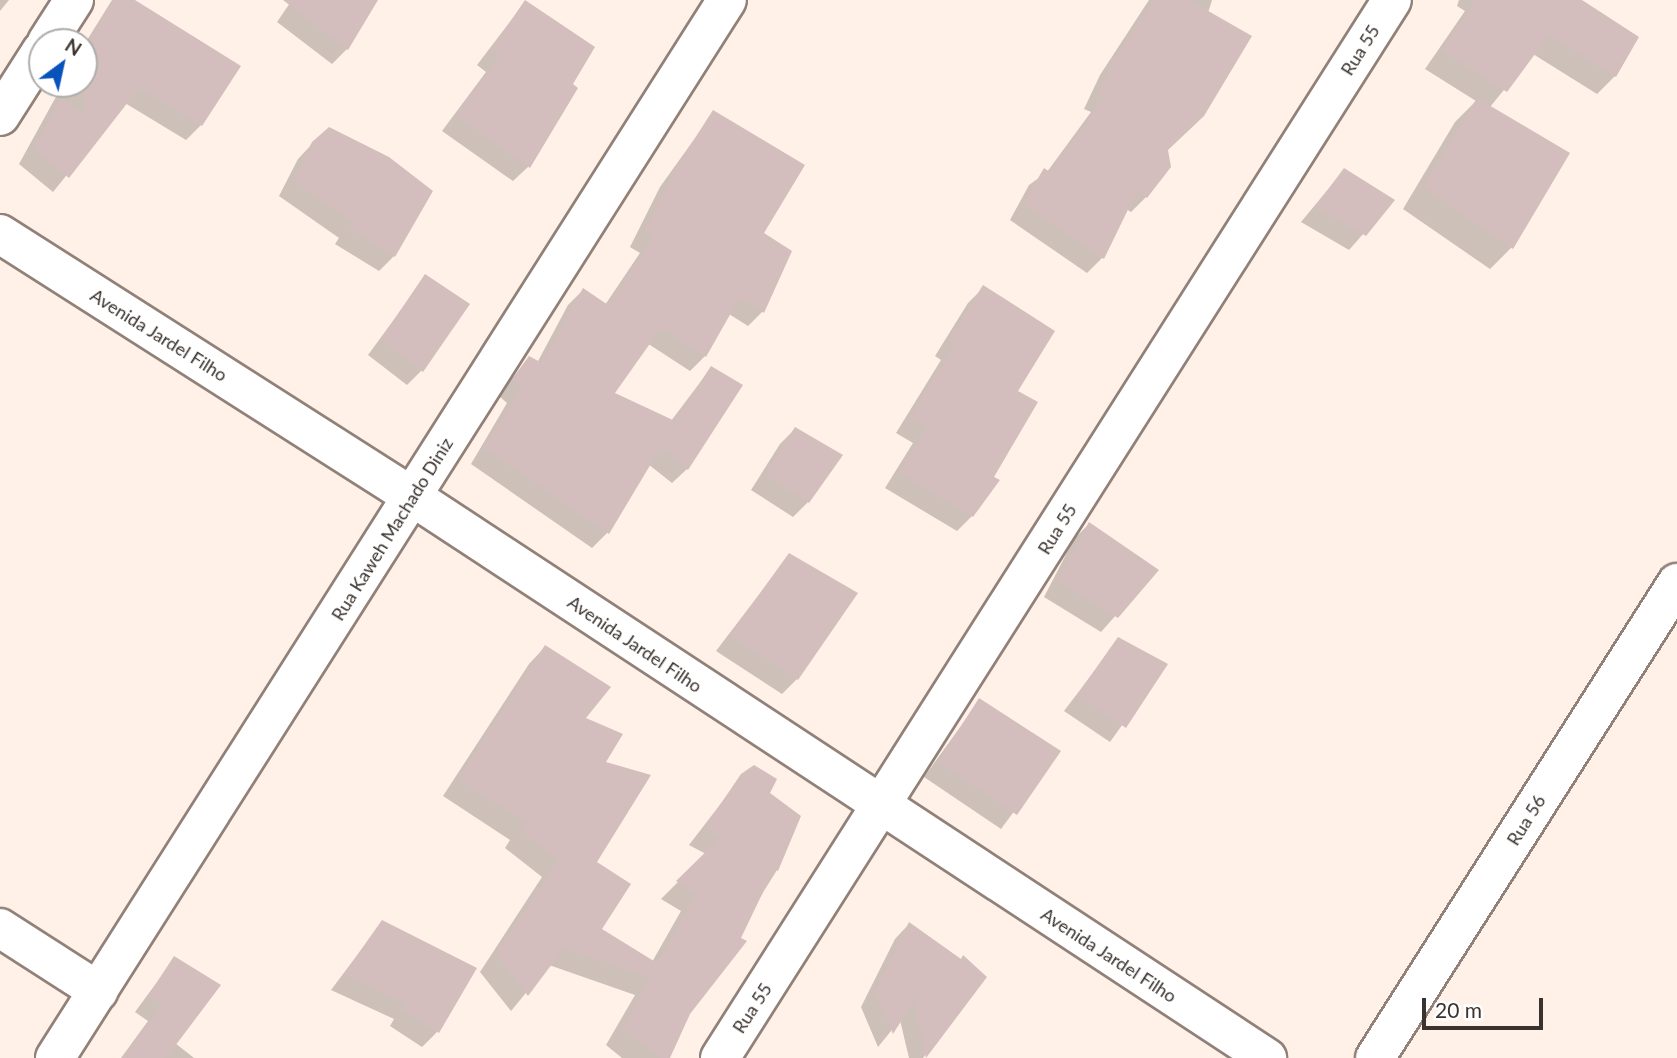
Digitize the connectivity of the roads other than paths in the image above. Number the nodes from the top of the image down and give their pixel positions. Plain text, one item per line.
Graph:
1 (74, 0) edge
2 (727, 0) edge
3 (1392, 0) edge
4 (56, 28) edge
5 (28, 72) edge
6 (0, 116) edge
7 (0, 234) edge
8 (413, 497) junction
9 (1677, 583) edge
10 (881, 807) junction
11 (0, 928) edge
12 (98, 991) junction
13 (55, 1058) edge
14 (720, 1058) edge
15 (1268, 1058) edge
16 (1375, 1058) edge

1 - 4 street
2 - 8 street, Rua Kaweh Machado Diniz
3 - 10 street, Rua 55
5 - 6 street
7 - 8 street, Avenida Jardel Filho
8 - 10 street, Avenida Jardel Filho
8 - 12 street, Rua Kaweh Machado Diniz
9 - 16 street, Rua 56
10 - 14 street, Rua 55
10 - 15 street, Avenida Jardel Filho
11 - 12 street
12 - 13 street, Rua Kaweh Machado Diniz

